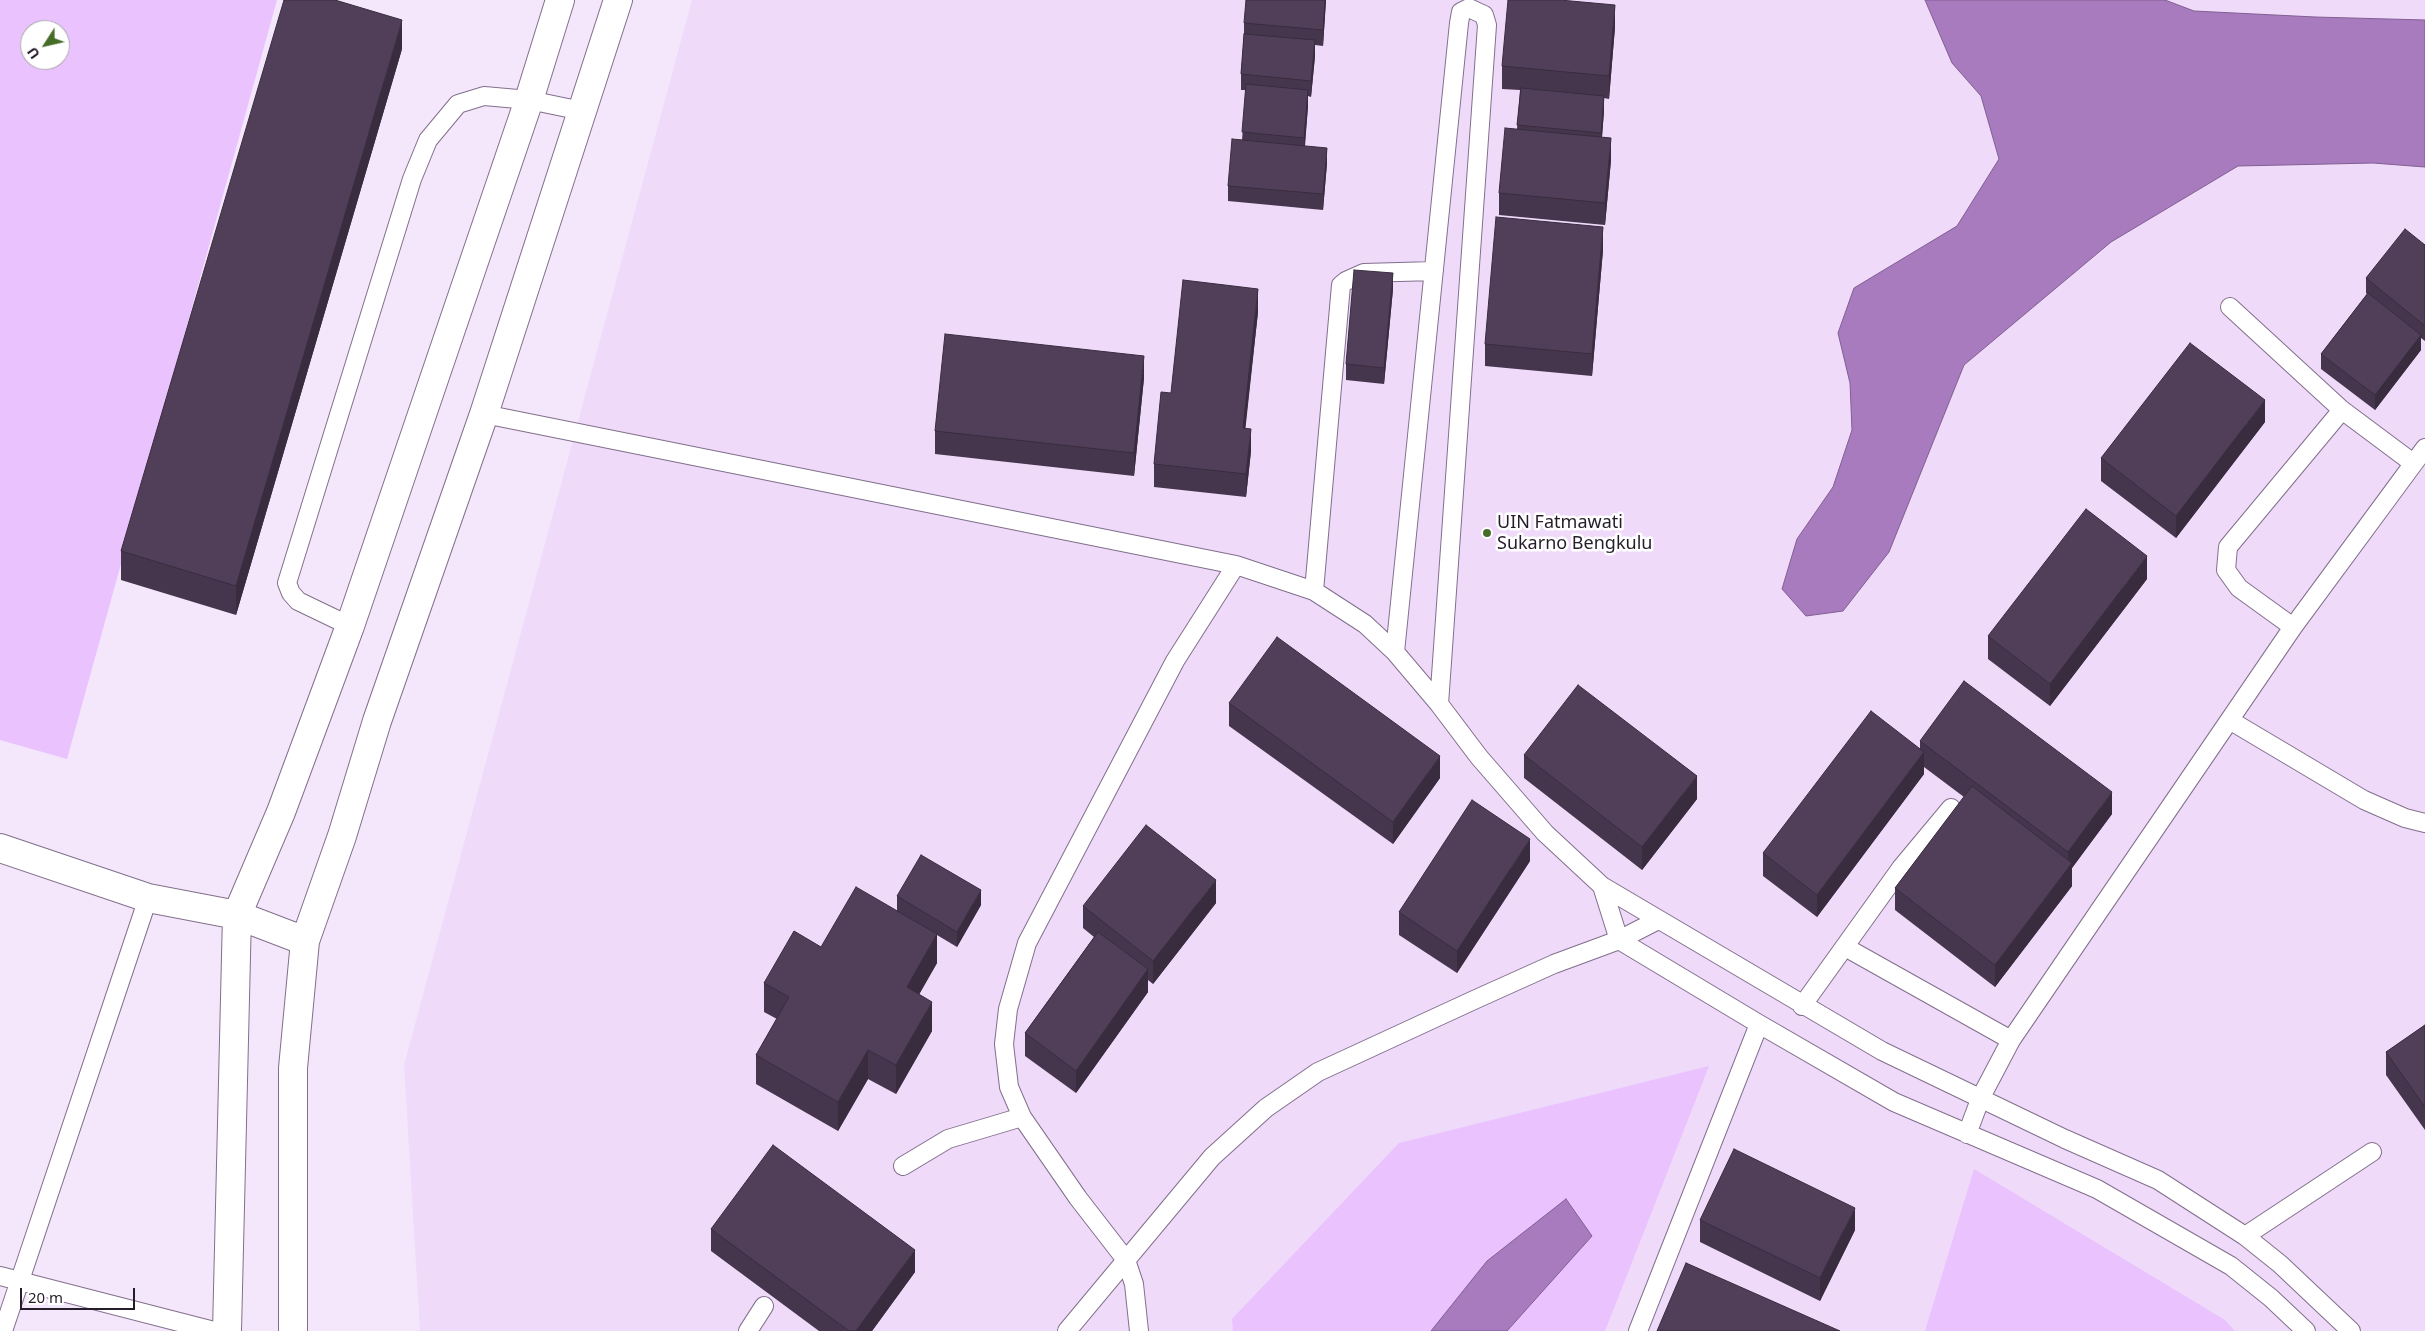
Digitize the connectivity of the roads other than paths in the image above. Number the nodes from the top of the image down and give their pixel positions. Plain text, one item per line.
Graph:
1 (560, 0) edge
2 (618, 0) edge
3 (529, 100) junction
4 (582, 111) junction
5 (1434, 271) junction
6 (2230, 307) dead end
7 (2342, 410) junction
8 (484, 414) junction
9 (2425, 448) edge
10 (2413, 463) junction
11 (1236, 564) junction
12 (1314, 591) junction
13 (350, 626) junction
14 (2293, 628) junction
15 (1394, 652) junction
16 (1439, 704) junction
17 (2231, 721) junction
18 (1951, 808) dead end
19 (2425, 823) edge
20 (0, 848) edge
21 (1602, 886) junction
22 (148, 898) junction
23 (237, 915) junction
24 (1658, 920) junction
25 (1619, 940) junction
26 (305, 942) junction
27 (1845, 946) junction
28 (1802, 1006) junction
29 (1759, 1024) junction
30 (2011, 1040) junction
31 (1981, 1098) junction
32 (1022, 1117) junction
33 (1967, 1134) junction
34 (2372, 1152) dead end
35 (902, 1166) dead end
36 (2245, 1236) junction
37 (1126, 1260) junction
38 (0, 1276) edge
39 (20, 1282) junction
40 (764, 1306) dead end
41 (3, 1331) edge
42 (214, 1331) edge
43 (227, 1331) edge
44 (293, 1331) edge
45 (748, 1331) edge
46 (1067, 1331) edge
47 (1139, 1331) edge
48 (1638, 1331) edge
49 (2306, 1331) edge
50 (2351, 1331) edge

1 - 3 street
2 - 4 street
3 - 4 lane
3 - 13 street
3 - 13 lane
4 - 8 street
5 - 12 lane
5 - 15 lane
5 - 16 lane
6 - 7 lane
7 - 10 lane
7 - 14 lane
8 - 11 lane
8 - 26 street
9 - 10 lane
10 - 14 lane
11 - 12 lane
11 - 32 lane
12 - 15 lane
13 - 23 street
14 - 17 lane
15 - 16 lane
16 - 21 lane
17 - 19 lane
17 - 30 lane
18 - 27 lane
20 - 22 street
21 - 24 lane
21 - 25 lane
22 - 23 street
22 - 39 lane
23 - 26 street
23 - 43 street
24 - 25 lane
24 - 28 lane
25 - 29 lane
25 - 37 lane
26 - 44 street
27 - 28 lane
27 - 30 lane
28 - 31 lane
29 - 33 lane
29 - 48 lane
30 - 31 lane
31 - 33 lane
31 - 36 lane
32 - 35 lane
32 - 37 lane
33 - 49 lane
34 - 36 lane
36 - 50 lane
37 - 46 lane
37 - 47 lane
38 - 39 lane
39 - 41 lane
39 - 42 lane
40 - 45 lane

